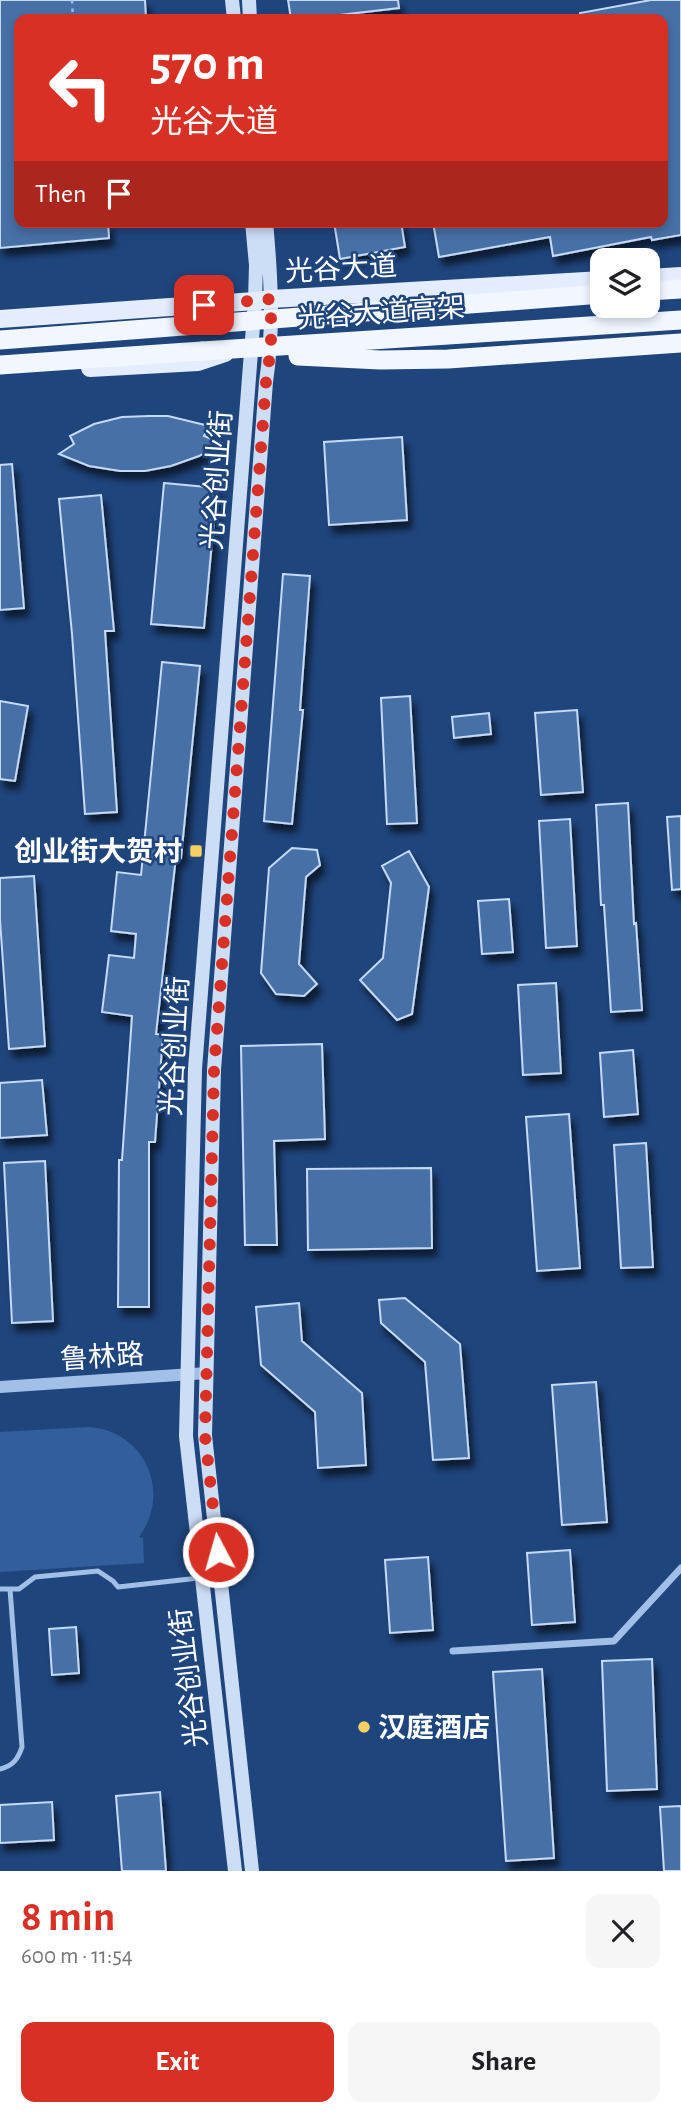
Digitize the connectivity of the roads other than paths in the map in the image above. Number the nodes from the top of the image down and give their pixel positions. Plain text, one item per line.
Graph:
1 (253, 228) edge
2 (266, 228) edge
3 (681, 276) edge
4 (660, 277) edge
5 (590, 281) edge
6 (681, 289) edge
7 (660, 290) edge
8 (590, 295) edge
9 (263, 300) junction
10 (0, 318) edge
11 (681, 320) edge
12 (681, 330) edge
13 (0, 340) edge
14 (681, 343) edge
15 (251, 345) junction
16 (271, 347) junction
17 (202, 351) junction
18 (0, 365) edge
19 (0, 373) edge
20 (207, 1373) junction
21 (188, 1375) junction
22 (0, 1387) edge
23 (681, 1568) edge
24 (220, 1576) junction
25 (201, 1578) junction
26 (10, 1589) junction
27 (0, 1590) edge
28 (453, 1651) dead end
29 (0, 1769) edge
30 (235, 1871) edge
31 (252, 1871) edge

1 - 9 main road, 光谷创业街
2 - 9 main road, 光谷创业街
3 - 4 main road
5 - 9 main road, 光谷大道
6 - 7 highway
8 - 13 highway, 光谷大道高架, bridge
9 - 10 main road, 光谷大道
9 - 15 main road, 光谷创业街
9 - 16 main road, 光谷创业街
11 - 17 highway, 光谷大道高架, bridge
12 - 16 main road
14 - 17 highway, bridge
15 - 16 main road
15 - 19 main road
15 - 21 main road, 光谷创业街
16 - 20 main road, 光谷创业街
17 - 18 highway, 光谷大道高架
20 - 21 street, 鲁林路
20 - 24 main road, 光谷创业街
21 - 22 street, 鲁林路
21 - 25 main road, 光谷创业街
23 - 28 street
24 - 25 lane
24 - 31 main road, 光谷创业街
25 - 26 lane
25 - 30 main road, 光谷创业街
26 - 27 lane
26 - 29 lane

